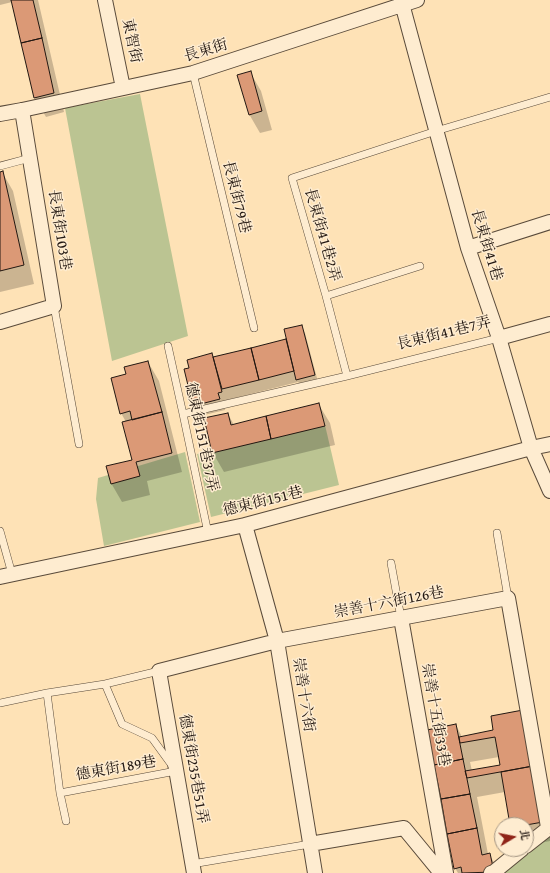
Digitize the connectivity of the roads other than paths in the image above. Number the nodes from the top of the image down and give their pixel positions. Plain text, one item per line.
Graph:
1 (105, 0) edge
2 (417, 0) edge
3 (402, 2) edge
4 (193, 73) junction
5 (123, 88) junction
6 (550, 97) edge
7 (22, 110) junction
8 (0, 114) edge
9 (436, 131) junction
10 (30, 158) junction
11 (0, 166) edge
12 (550, 222) edge
13 (468, 248) junction
14 (420, 266) dead end
15 (326, 296) junction
16 (54, 306) junction
17 (0, 322) edge
18 (550, 324) edge
19 (254, 328) dead end
20 (499, 338) junction
21 (168, 346) dead end
22 (347, 376) junction
23 (183, 414) junction
24 (78, 444) dead end
25 (550, 444) edge
26 (532, 448) junction
27 (550, 491) edge
28 (245, 525) junction
29 (0, 531) edge
30 (208, 533) junction
31 (497, 533) dead end
32 (391, 563) dead end
33 (6, 576) edge
34 (508, 598) junction
35 (401, 618) junction
36 (277, 642) junction
37 (159, 671) junction
38 (104, 684) junction
39 (47, 693) junction
40 (0, 703) edge
41 (176, 771) junction
42 (60, 792) junction
43 (66, 821) dead end
44 (549, 827) edge
45 (534, 839) edge
46 (310, 844) junction
47 (512, 857) edge
48 (193, 869) edge
49 (315, 873) edge
50 (440, 873) edge
51 (446, 873) edge
52 (491, 873) edge

1 - 5 street, 東智街
2 - 3 street, 長東街
3 - 4 street, 長東街
3 - 9 street, 長東街41巷
4 - 5 street, 長東街
4 - 19 lane, 長東街79巷
5 - 7 street, 長東街
6 - 9 lane
7 - 8 street, 長東街
7 - 10 street, 長東街103巷
9 - 13 street, 長東街41巷
9 - 15 lane, 長東街41巷2弄
10 - 11 lane
10 - 16 street, 長東街103巷
12 - 13 street
13 - 20 street, 長東街41巷
14 - 15 lane
15 - 22 lane, 長東街41巷2弄
16 - 17 street
16 - 24 lane, 長東街103巷
18 - 20 street, 長東街41巷7弄
20 - 22 lane, 長東街41巷7弄
20 - 26 street, 長東街41巷
21 - 23 lane, 德東街151巷37弄
22 - 23 lane, 長東街41巷7弄
23 - 30 lane, 德東街151巷37弄
25 - 26 street, 德東街151巷
26 - 27 street, 長東街41巷
26 - 28 street, 德東街151巷
28 - 30 street, 德東街151巷
28 - 36 street, 崇善十六街
29 - 33 lane
30 - 33 street, 德東街151巷
31 - 34 lane
32 - 35 lane, 崇善十五街33巷
34 - 35 street, 崇善十六街126巷
34 - 44 street
35 - 36 street, 崇善十六街126巷
35 - 51 street, 崇善十五街33巷
36 - 37 street, 崇善十六街126巷
36 - 46 street, 崇善十六街
37 - 38 lane
37 - 41 street, 德東街235巷51弄
38 - 39 lane
38 - 41 lane
39 - 40 lane
39 - 42 lane, 德東街189巷
41 - 42 lane, 德東街189巷
41 - 48 street, 德東街235巷51弄
42 - 43 lane, 德東街189巷
44 - 45 street
46 - 48 lane
46 - 49 street, 崇善十六街
46 - 50 street
47 - 52 street

